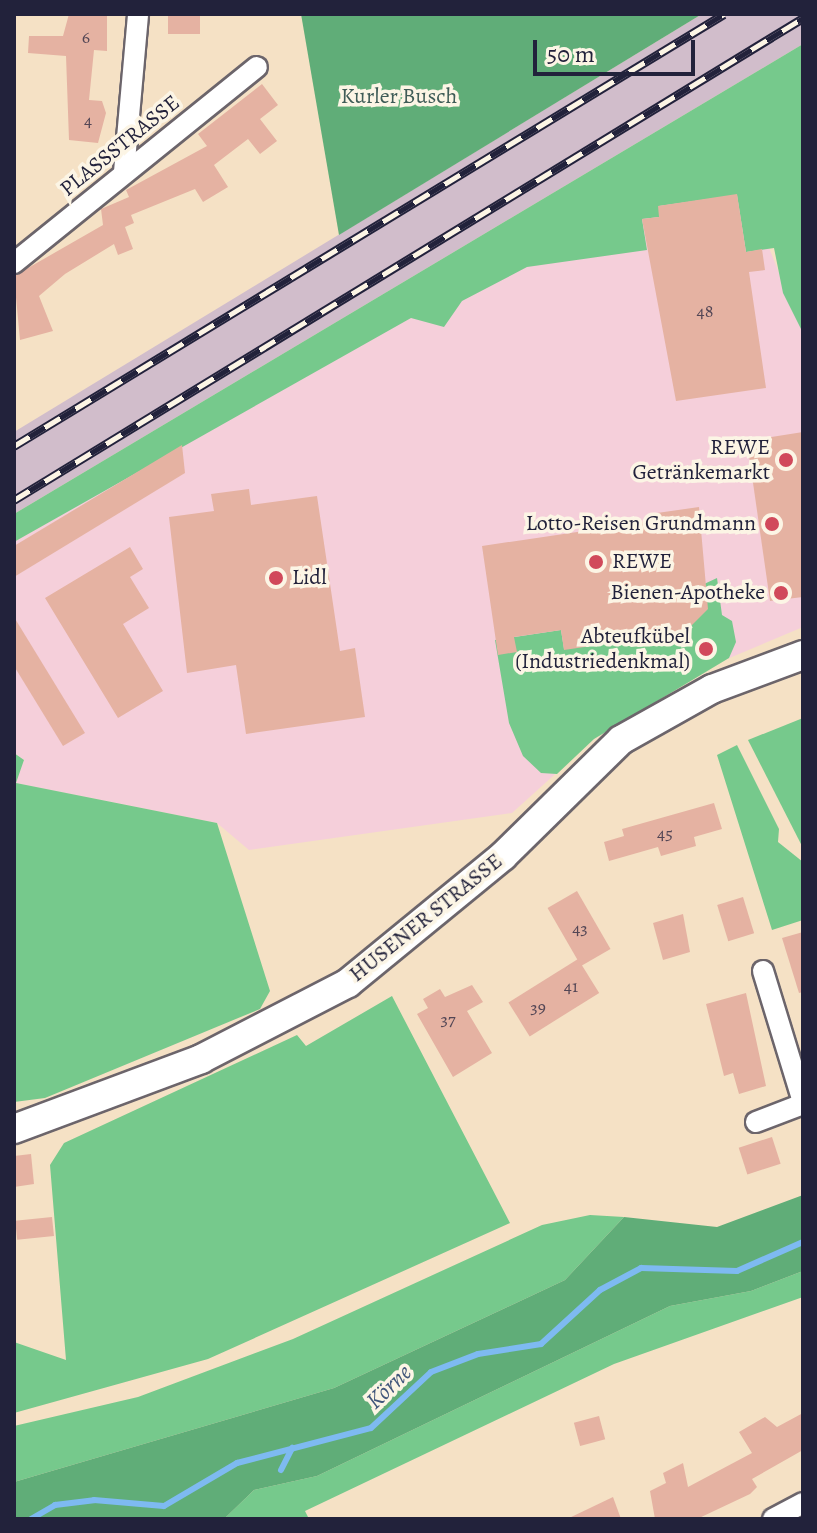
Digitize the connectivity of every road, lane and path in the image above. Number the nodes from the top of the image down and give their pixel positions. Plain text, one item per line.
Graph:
1 (138, 14) edge
2 (257, 67) dead end
3 (124, 172) junction
4 (14, 263) edge
5 (803, 655) edge
6 (763, 971) dead end
7 (803, 1103) edge
8 (756, 1122) dead end
9 (14, 1129) edge
10 (803, 1503) edge
11 (773, 1519) edge

1 - 3 street
2 - 3 street, PLASSSTRASSE
3 - 4 street, PLASSSTRASSE
5 - 9 street, HUSENER STRASSE
6 - 7 street
7 - 8 street
10 - 11 street

